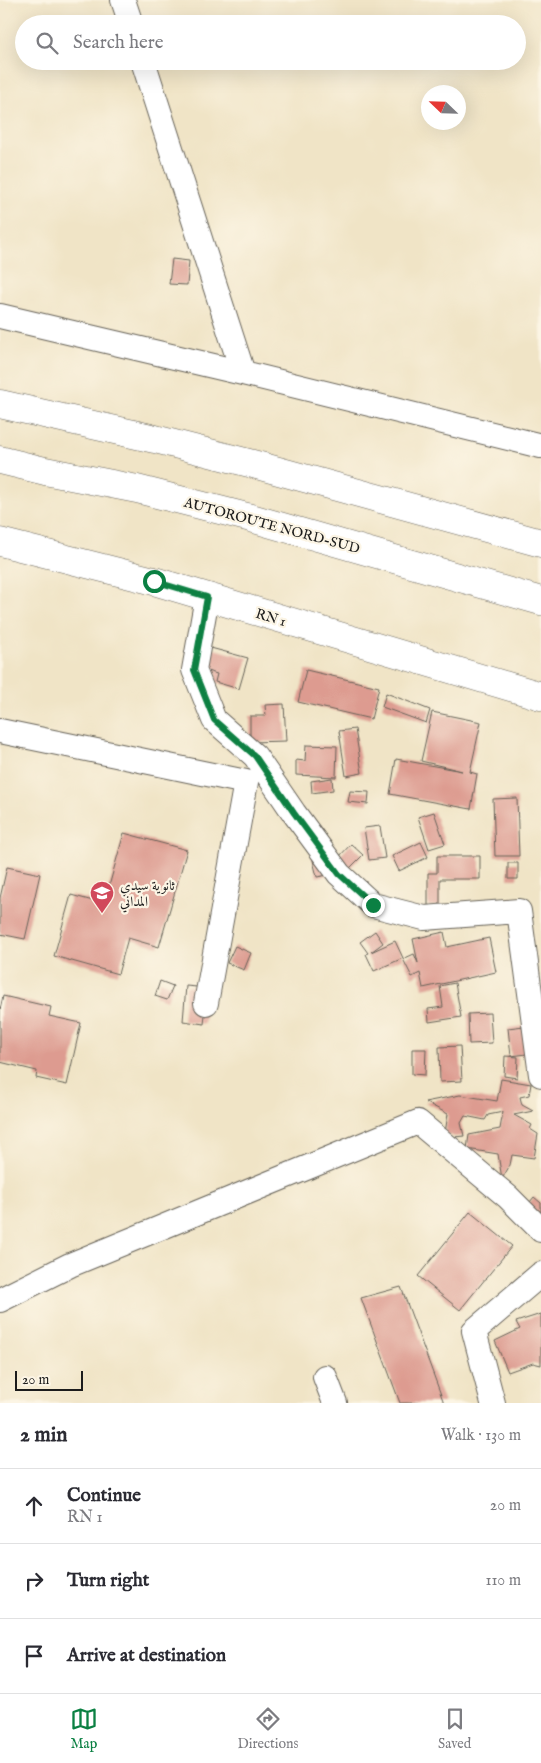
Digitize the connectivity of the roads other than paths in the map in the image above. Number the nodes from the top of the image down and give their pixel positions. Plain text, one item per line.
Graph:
1 (123, 0) edge
2 (128, 15) edge
3 (146, 70) edge
4 (0, 316) edge
5 (243, 373) junction
6 (0, 404) edge
7 (541, 446) edge
8 (0, 460) edge
9 (0, 542) edge
10 (541, 544) edge
11 (207, 597) junction
12 (541, 601) edge
13 (541, 696) edge
14 (0, 731) edge
15 (206, 1003) dead end
16 (541, 1075) edge
17 (541, 1230) edge
18 (541, 1274) edge
19 (0, 1300) edge
20 (325, 1376) dead end
21 (335, 1403) edge
22 (493, 1403) edge

1 - 2 street
3 - 5 street
4 - 5 street
5 - 7 street
6 - 10 main road
8 - 12 main road, AUTOROUTE NORD-SUD
9 - 11 main road, RN 1
11 - 13 main road, RN 1
11 - 16 street
14 - 15 street
17 - 19 street
18 - 22 street
20 - 21 street

